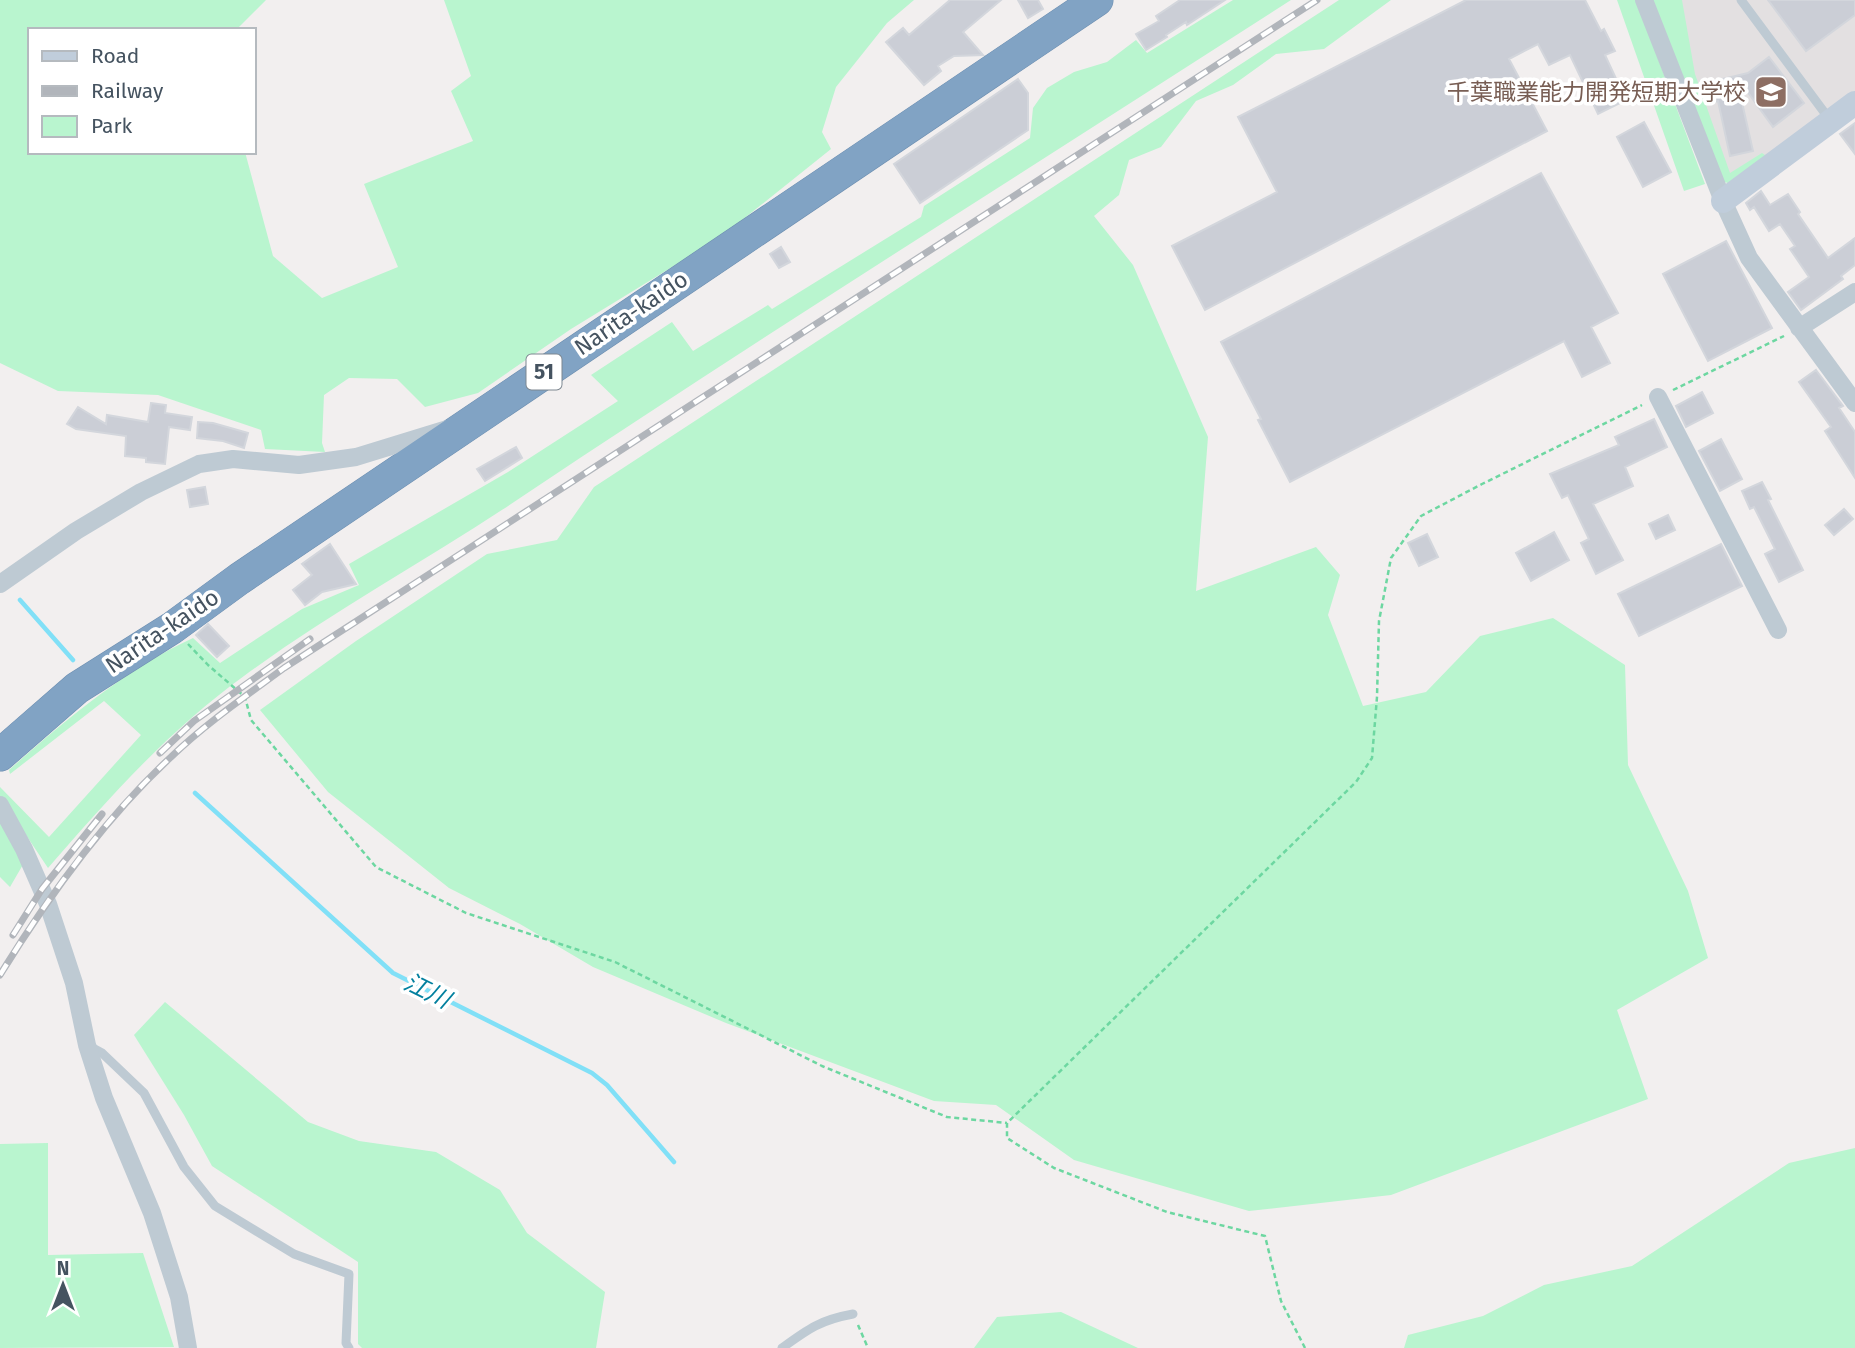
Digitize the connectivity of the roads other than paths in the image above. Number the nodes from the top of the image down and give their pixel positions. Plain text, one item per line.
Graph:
1 (1097, 0) edge
2 (1644, 0) edge
3 (1741, 0) edge
4 (1855, 103) edge
5 (1831, 121) junction
6 (1723, 201) junction
7 (1855, 292) edge
8 (1799, 328) junction
9 (1658, 397) road end
10 (1855, 403) edge
11 (473, 422) junction
12 (0, 584) edge
13 (1778, 630) dead end
14 (0, 755) edge
15 (0, 805) edge
16 (87, 1045) junction
17 (852, 1314) road end
18 (188, 1348) edge
19 (349, 1348) edge
20 (782, 1348) edge

1 - 11 highway, Narita-kaido / 51
2 - 6 street
3 - 5 lane
4 - 5 street
5 - 6 street
6 - 8 street
7 - 8 street
8 - 10 street
9 - 13 street
11 - 12 street
11 - 14 highway, Narita-kaido / 51
15 - 16 street
16 - 18 street
16 - 19 lane
17 - 20 lane

